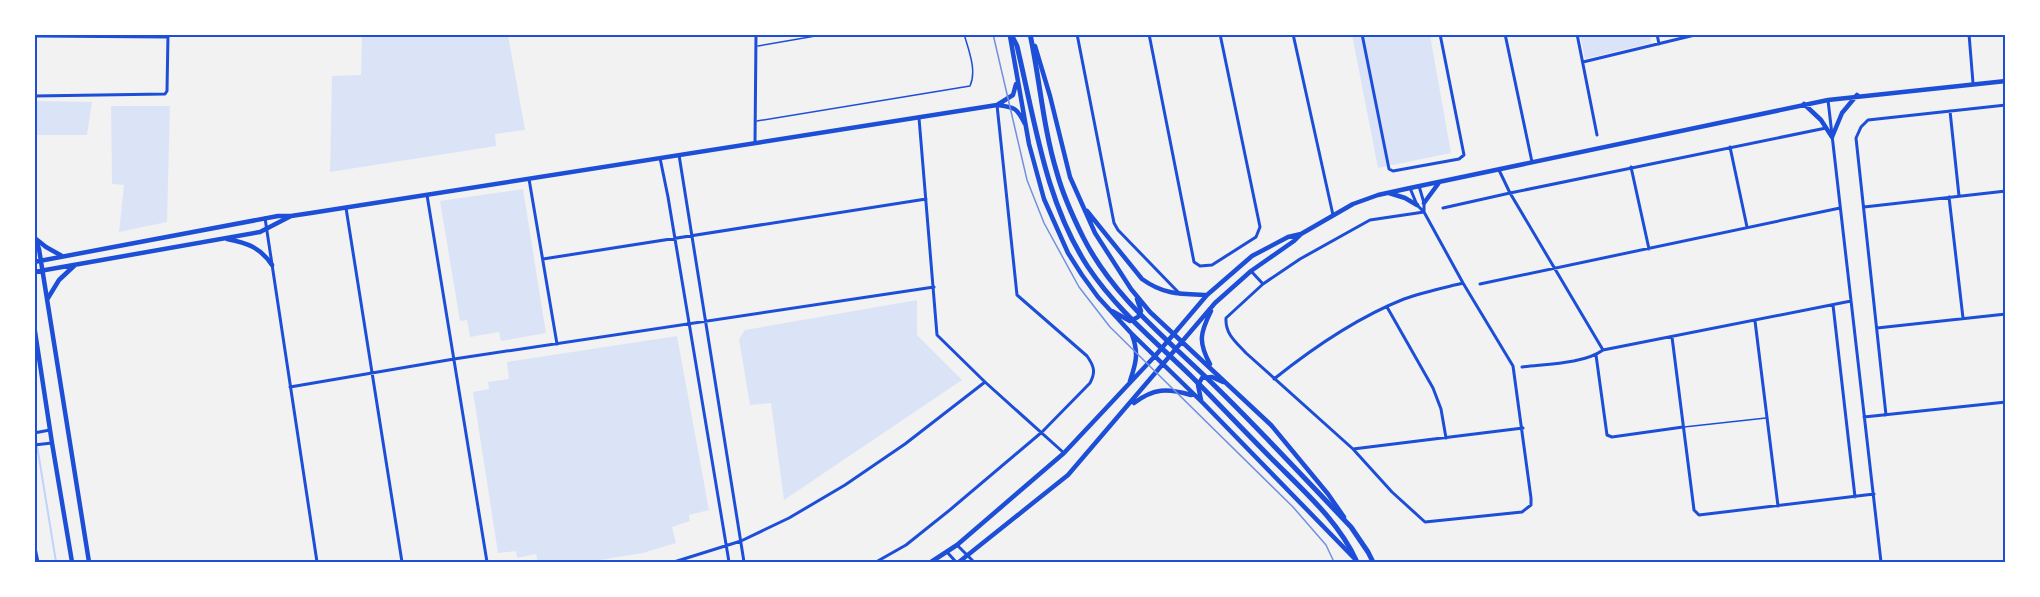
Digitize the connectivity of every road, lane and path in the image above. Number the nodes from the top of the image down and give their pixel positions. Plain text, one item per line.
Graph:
1 (756, 34) edge
2 (827, 34) edge
3 (964, 34) edge
4 (1011, 34) edge
5 (1077, 34) edge
6 (1149, 34) edge
7 (1220, 34) edge
8 (1293, 34) edge
9 (1362, 34) edge
10 (1440, 34) edge
11 (1505, 34) edge
12 (1576, 34) edge
13 (1657, 34) edge
14 (1699, 34) edge
15 (1969, 34) edge
16 (34, 36) edge
17 (168, 36) edge
18 (1031, 36) edge
19 (1659, 44) junction
20 (757, 46) junction
21 (1583, 62) junction
22 (1017, 76) junction
23 (2006, 81) edge
24 (1973, 84) junction
25 (1857, 95) junction
26 (34, 96) edge
27 (1828, 100) junction
28 (1804, 104) junction
29 (998, 105) junction
30 (2006, 105) edge
31 (1950, 111) junction
32 (918, 118) junction
33 (756, 121) junction
34 (1025, 124) junction
35 (1827, 128) junction
36 (1598, 135) dead end
37 (1832, 137) junction
38 (755, 143) junction
39 (1730, 147) junction
40 (678, 155) junction
41 (660, 158) junction
42 (1533, 163) junction
43 (1631, 167) junction
44 (1499, 170) junction
45 (529, 179) junction
46 (1440, 182) junction
47 (1419, 186) junction
48 (1410, 188) junction
49 (2006, 191) edge
50 (1388, 193) junction
51 (1510, 193) junction
52 (427, 195) junction
53 (1959, 196) junction
54 (1949, 197) junction
55 (926, 199) junction
56 (1081, 204) junction
57 (1424, 204) junction
58 (1416, 205) junction
59 (1864, 207) junction
60 (346, 208) junction
61 (1443, 208) dead end
62 (1840, 208) junction
63 (1424, 212) junction
64 (1333, 215) junction
65 (291, 216) junction
66 (265, 218) junction
67 (1747, 228) junction
68 (267, 229) junction
69 (1300, 234) junction
70 (692, 236) junction
71 (35, 237) edge
72 (224, 238) junction
73 (675, 239) junction
74 (1649, 249) junction
75 (63, 256) junction
76 (543, 259) junction
77 (41, 261) junction
78 (34, 262) edge
79 (75, 265) junction
80 (272, 265) junction
81 (1556, 268) junction
82 (43, 271) junction
83 (1251, 271) junction
84 (34, 272) edge
85 (1463, 283) junction
86 (1263, 284) junction
87 (1480, 284) dead end
88 (934, 287) junction
89 (1131, 289) junction
90 (1181, 294) junction
91 (1207, 295) junction
92 (47, 299) junction
93 (1851, 301) junction
94 (1215, 303) junction
95 (1833, 305) junction
96 (1387, 307) junction
97 (1109, 310) junction
98 (2006, 314) edge
99 (1963, 318) junction
100 (1755, 321) junction
101 (706, 322) junction
102 (34, 325) edge
103 (689, 325) junction
104 (1877, 328) junction
105 (1131, 333) junction
106 (1173, 333) junction
107 (1672, 337) junction
108 (1182, 342) junction
109 (557, 344) junction
110 (1603, 350) junction
111 (1596, 355) junction
112 (1155, 356) junction
113 (454, 359) junction
114 (1164, 365) junction
115 (1522, 367) dead end
116 (1212, 368) junction
117 (371, 373) junction
118 (1274, 379) junction
119 (985, 382) junction
120 (1129, 384) junction
121 (1231, 386) junction
122 (290, 387) junction
123 (1193, 395) junction
124 (2006, 402) edge
125 (1204, 404) junction
126 (1125, 409) junction
127 (1886, 415) junction
128 (1767, 417) junction
129 (1864, 417) junction
130 (1683, 427) junction
131 (1523, 428) junction
132 (50, 430) junction
133 (1042, 432) junction
134 (34, 433) edge
135 (1446, 438) junction
136 (51, 443) junction
137 (34, 445) edge
138 (1353, 449) junction
139 (1064, 453) junction
140 (1874, 494) junction
141 (1855, 497) junction
142 (1778, 507) junction
143 (1351, 527) junction
144 (741, 541) junction
145 (34, 543) edge
146 (957, 545) junction
147 (726, 546) junction
148 (947, 552) junction
149 (968, 556) junction
150 (1357, 561) edge
151 (37, 562) edge
152 (72, 562) edge
153 (89, 562) edge
154 (317, 562) edge
155 (402, 562) edge
156 (487, 562) edge
157 (674, 562) edge
158 (729, 562) edge
159 (744, 562) edge
160 (876, 562) edge
161 (931, 562) edge
162 (958, 562) edge
163 (974, 562) edge
164 (1373, 562) edge
165 (1881, 562) edge

1 - 20 street
2 - 20 lane
3 - 33 lane
4 - 22 main road
4 - 150 highway
5 - 90 street
6 - 7 street
8 - 64 street
9 - 10 street
11 - 42 street
12 - 21 street
13 - 19 street
14 - 19 street
15 - 24 street
16 - 17 street
17 - 26 street
18 - 56 main road
18 - 143 highway
19 - 21 street
20 - 33 street
21 - 36 street
22 - 29 main road
22 - 34 main road
23 - 24 main road
24 - 25 main road
25 - 27 main road
25 - 37 main road
27 - 28 main road
27 - 37 street
28 - 35 main road
28 - 42 main road
29 - 32 main road
29 - 34 main road
29 - 133 street
30 - 31 street
31 - 53 street
31 - 59 street
32 - 38 main road
32 - 55 street
33 - 38 street
34 - 97 main road
35 - 37 main road
35 - 39 street
37 - 62 street
38 - 40 main road
39 - 43 street
39 - 67 street
40 - 41 main road
40 - 70 street
41 - 45 main road
41 - 73 street
42 - 44 main road
43 - 51 street
43 - 74 street
44 - 46 main road
44 - 51 street
45 - 52 main road
45 - 76 street
46 - 47 main road
46 - 57 main road
47 - 48 main road
47 - 57 street
48 - 50 main road
48 - 58 street
49 - 53 street
50 - 58 main road
50 - 64 main road
51 - 61 street
51 - 81 street
52 - 60 main road
52 - 113 street
53 - 54 street
54 - 59 street
54 - 99 street
55 - 70 street
55 - 88 street
56 - 89 main road
56 - 90 main road
57 - 63 street
58 - 63 street
59 - 104 street
60 - 65 main road
60 - 117 street
62 - 67 street
62 - 93 street
63 - 85 street
63 - 86 street
64 - 69 main road
65 - 66 main road
65 - 68 main road
66 - 68 street
66 - 75 main road
67 - 74 street
68 - 72 main road
68 - 80 street
69 - 83 main road
69 - 91 main road
70 - 73 street
70 - 101 street
71 - 75 main road
71 - 77 main road
72 - 79 main road
72 - 80 main road
73 - 76 street
73 - 103 street
74 - 81 street
75 - 77 main road
76 - 109 street
77 - 78 main road
77 - 82 main road
79 - 82 main road
79 - 92 main road
80 - 122 street
81 - 87 street
81 - 110 street
82 - 84 main road
82 - 92 main road
83 - 86 street
83 - 94 main road
85 - 96 street
85 - 131 street
86 - 118 street
88 - 101 street
88 - 119 street
89 - 97 main road
89 - 106 main road
90 - 91 main road
91 - 106 main road
92 - 153 main road
93 - 95 street
93 - 129 street
94 - 108 main road
94 - 116 main road
95 - 100 street
95 - 141 street
96 - 118 street
96 - 135 street
97 - 105 main road
98 - 99 street
99 - 104 street
100 - 107 street
100 - 128 street
101 - 103 street
101 - 144 street
102 - 132 main road
103 - 109 street
103 - 147 street
104 - 127 street
105 - 112 main road
105 - 120 main road
106 - 108 main road
106 - 112 main road
107 - 110 street
107 - 130 street
108 - 114 main road
108 - 116 main road
109 - 113 street
110 - 111 street
111 - 115 street
111 - 130 street
112 - 114 main road
112 - 120 main road
113 - 117 street
113 - 156 street
114 - 123 main road
114 - 126 main road
116 - 121 main road
117 - 122 street
117 - 155 street
118 - 138 street
119 - 133 street
119 - 144 street
120 - 139 main road
121 - 125 main road
121 - 143 main road
122 - 154 street
123 - 125 main road
123 - 126 main road
124 - 127 street
125 - 150 main road
126 - 149 main road
127 - 129 street
128 - 130 lane
128 - 142 street
129 - 140 street
130 - 142 street
131 - 135 street
131 - 138 street
132 - 134 street
132 - 136 main road
133 - 139 street
133 - 160 street
135 - 138 street
136 - 137 street
136 - 152 main road
139 - 146 main road
140 - 141 street
140 - 165 street
141 - 142 street
143 - 164 highway
144 - 147 street
144 - 159 street
145 - 151 street
146 - 148 main road
146 - 149 street
147 - 157 street
147 - 158 street
148 - 161 main road
148 - 162 street
149 - 162 main road
149 - 163 street

